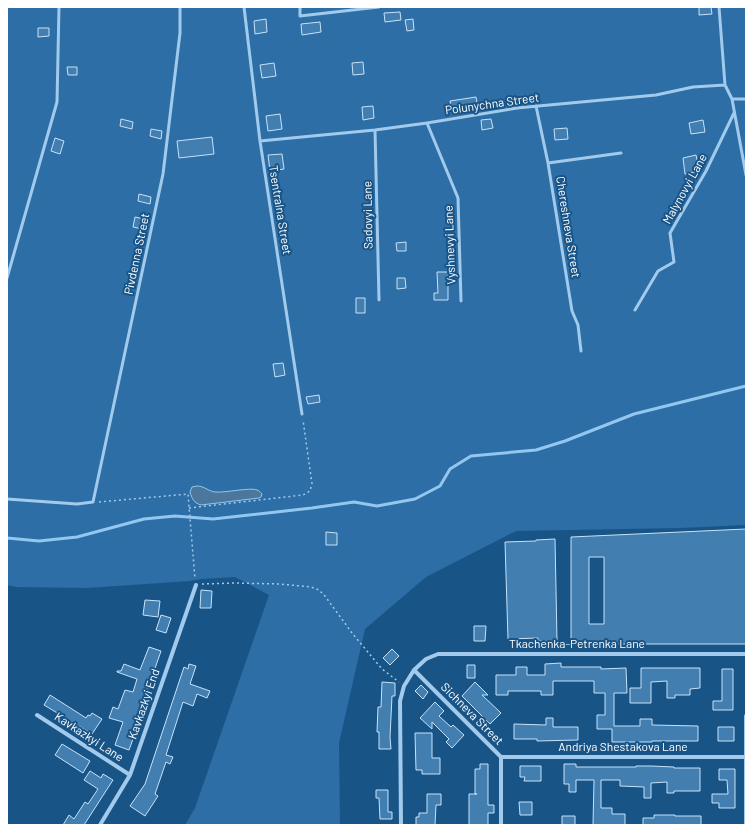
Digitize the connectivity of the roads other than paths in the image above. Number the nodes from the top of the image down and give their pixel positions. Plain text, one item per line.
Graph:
1 (59, 7) edge
2 (180, 7) edge
3 (244, 7) edge
4 (300, 7) edge
5 (379, 7) edge
6 (719, 7) edge
7 (725, 85) junction
8 (732, 99) junction
9 (746, 99) edge
10 (536, 106) junction
11 (734, 113) junction
12 (427, 123) junction
13 (375, 130) junction
14 (260, 141) junction
15 (621, 153) dead end
16 (548, 163) junction
17 (746, 175) edge
18 (7, 278) edge
19 (379, 300) dead end
20 (461, 302) dead end
21 (635, 310) dead end
22 (581, 351) dead end
23 (302, 414) road end
24 (7, 499) edge
25 (196, 585) road end
26 (746, 654) edge
27 (414, 670) junction
28 (37, 716) dead end
29 (746, 716) edge
30 (501, 757) junction
31 (746, 757) edge
32 (130, 775) junction
33 (100, 825) edge
34 (401, 825) edge
35 (501, 825) edge
36 (746, 825) edge

1 - 18 lane
2 - 24 lane, Pivdenna Street
3 - 14 lane, Tsentralna Street
4 - 5 lane
6 - 7 lane
7 - 8 lane
7 - 10 lane, Polunychna Street
8 - 9 lane
8 - 11 lane
10 - 12 lane, Polunychna Street
10 - 16 lane, Chereshneva Street
11 - 17 lane
11 - 21 lane, Malynovyi Lane
12 - 13 lane, Polunychna Street
12 - 20 lane, Vyshnevyi Lane
13 - 14 lane, Polunychna Street
13 - 19 lane, Sadovyi Lane
14 - 23 lane, Tsentralna Street
15 - 16 lane
16 - 22 lane, Chereshneva Street
25 - 32 street, Kavkazkyi End
26 - 27 street, Tkachenka-Petrenka Lane
27 - 30 street, Sichneva Street
27 - 34 street
28 - 32 street, Kavkazkyi Lane
29 - 31 street
30 - 31 street, Andriya Shestakova Lane
30 - 35 street, Sichneva Street
31 - 36 street
32 - 33 street, Kavkazkyi End

